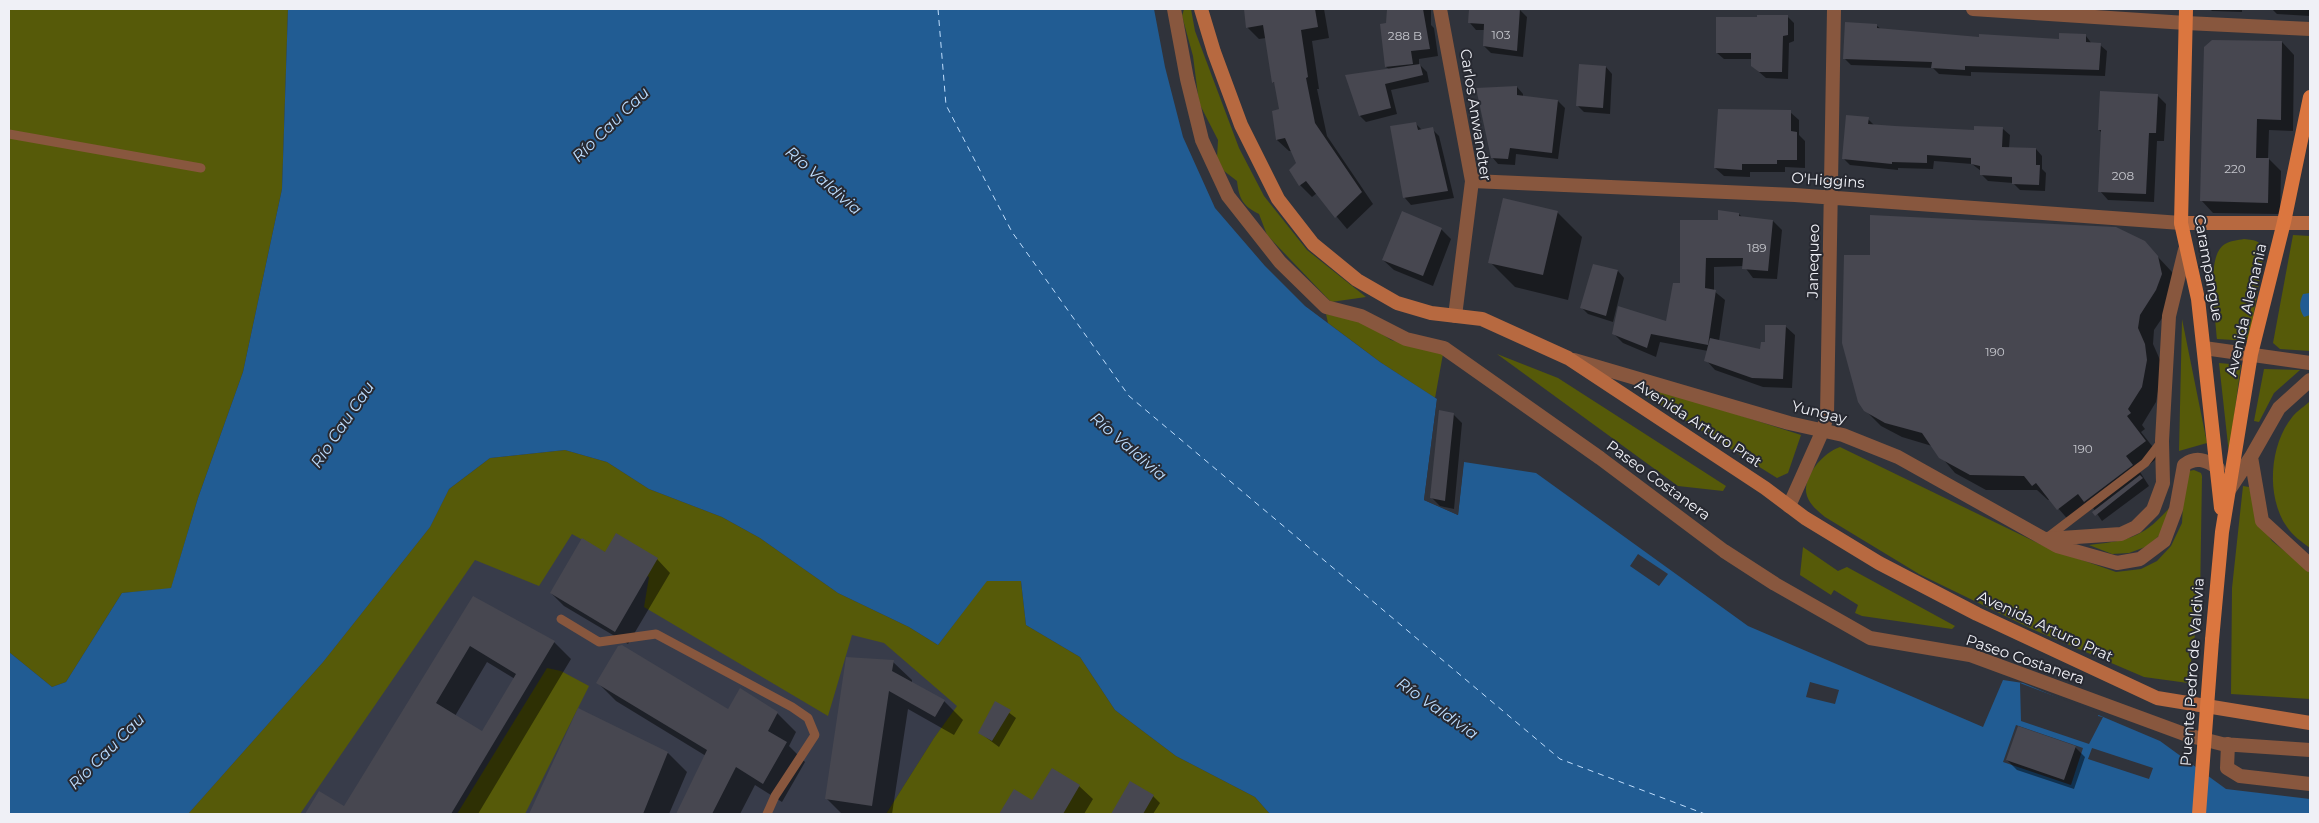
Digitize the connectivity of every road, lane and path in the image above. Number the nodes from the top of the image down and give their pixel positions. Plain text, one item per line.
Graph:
1 (1174, 9) edge
2 (1201, 9) edge
3 (1440, 9) edge
4 (1834, 9) edge
5 (1973, 9) edge
6 (2186, 9) edge
7 (2186, 23) junction
8 (2310, 29) edge
9 (2310, 97) edge
10 (9, 134) edge
11 (201, 168) dead end
12 (1472, 181) junction
13 (1832, 198) junction
14 (2284, 222) junction
15 (2181, 223) junction
16 (2310, 223) edge
17 (2185, 250) junction
18 (1455, 316) junction
19 (2204, 348) junction
20 (2251, 354) junction
21 (1568, 358) junction
22 (2310, 363) edge
23 (2310, 380) edge
24 (1823, 430) junction
25 (2162, 441) junction
26 (2251, 457) junction
27 (2218, 468) junction
28 (2229, 490) junction
29 (1789, 506) junction
30 (2222, 532) junction
31 (2046, 539) junction
32 (2310, 566) edge
33 (561, 618) dead end
34 (2310, 723) edge
35 (2228, 744) junction
36 (2310, 750) edge
37 (2310, 784) edge
38 (767, 814) edge
39 (2199, 814) edge

1 - 35 street, Paseo Costanera
2 - 18 main road, Avenida Arturo Prat
3 - 12 street, Carlos Anwandter
4 - 13 street, Janequeo
5 - 7 street
6 - 7 main road, Carampangue
7 - 8 street
7 - 15 main road, Carampangue
9 - 14 main road, Avenida Alemania
10 - 11 lane
12 - 13 street, O'Higgins
12 - 18 street, Carlos Anwandter
13 - 15 street, O'Higgins
13 - 24 street, Janequeo
14 - 15 main road
14 - 16 main road
14 - 20 main road, Avenida Alemania
15 - 17 main road, Carampangue
17 - 19 main road, Carampangue
17 - 25 street
18 - 21 main road, Avenida Arturo Prat
19 - 20 street
19 - 27 main road, Carampangue
20 - 22 street
20 - 28 main road, Avenida Alemania
21 - 24 street, Yungay
21 - 29 main road, Avenida Arturo Prat
23 - 26 street
24 - 29 street, Janequeo
24 - 31 street, Yungay
25 - 31 lane
25 - 31 street
26 - 28 street
26 - 32 street
27 - 30 main road, Carampangue
27 - 31 street, Yungay
28 - 30 main road, Avenida Alemania
29 - 34 main road, Avenida Arturo Prat
30 - 39 main road, Puente Pedro de Valdivia, bridge
33 - 38 lane
35 - 36 street, Paseo Costanera
35 - 37 street

